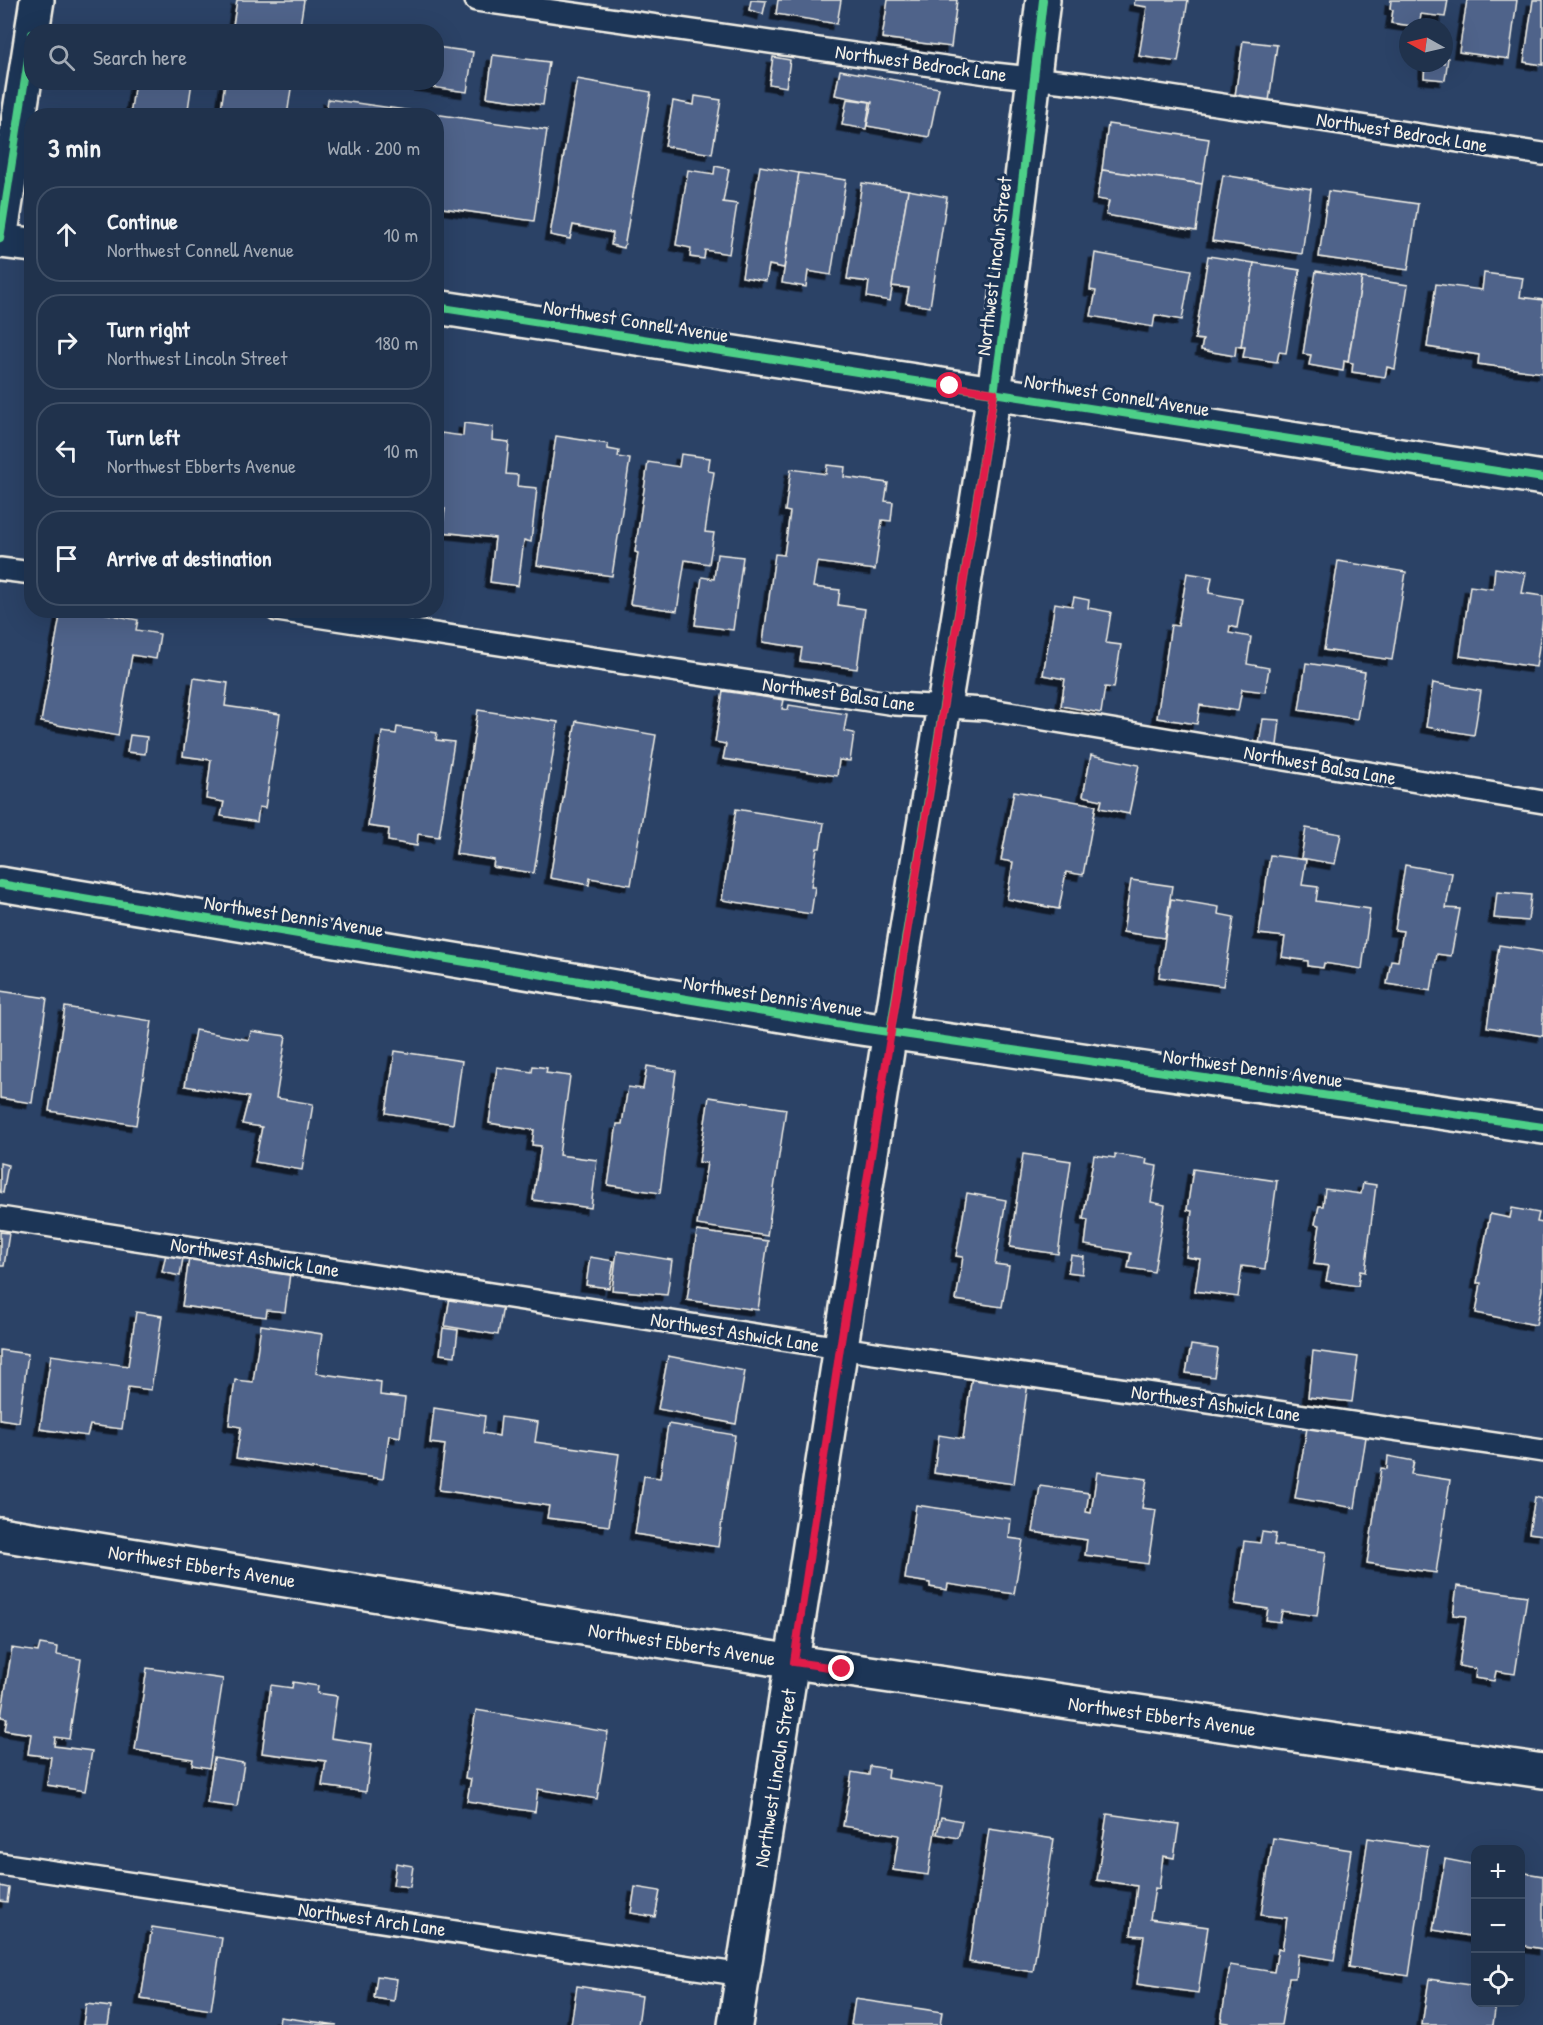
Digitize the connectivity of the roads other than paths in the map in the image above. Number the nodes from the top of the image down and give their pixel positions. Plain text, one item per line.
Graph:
1 (37, 0) edge
2 (476, 0) edge
3 (1043, 0) edge
4 (33, 24) edge
5 (1034, 79) junction
6 (24, 85) edge
7 (1543, 154) edge
8 (0, 240) edge
9 (24, 244) edge
10 (444, 308) edge
11 (994, 393) junction
12 (1543, 478) edge
13 (0, 569) edge
14 (24, 572) edge
15 (331, 618) edge
16 (944, 707) junction
17 (1543, 802) edge
18 (0, 884) edge
19 (890, 1032) junction
20 (1543, 1127) edge
21 (0, 1218) edge
22 (840, 1348) junction
23 (1543, 1451) edge
24 (0, 1534) edge
25 (794, 1662) junction
26 (1543, 1771) edge
27 (0, 1864) edge
28 (743, 1975) junction
29 (735, 2025) edge

1 - 4 street
2 - 5 lane, Northwest Bedrock Lane
3 - 5 street, Northwest Lincoln Street
5 - 7 lane, Northwest Bedrock Lane
5 - 11 street, Northwest Lincoln Street
6 - 8 street
8 - 9 street
10 - 11 street, Northwest Connell Avenue
11 - 12 street, Northwest Connell Avenue
11 - 16 street, Northwest Lincoln Street
13 - 14 lane
15 - 16 lane, Northwest Balsa Lane
16 - 17 lane, Northwest Balsa Lane
16 - 19 street, Northwest Lincoln Street
18 - 19 street, Northwest Dennis Avenue
19 - 20 street, Northwest Dennis Avenue
19 - 22 street, Northwest Lincoln Street
21 - 22 lane, Northwest Ashwick Lane
22 - 23 lane, Northwest Ashwick Lane
22 - 25 street, Northwest Lincoln Street
24 - 25 street, Northwest Ebberts Avenue
25 - 26 street, Northwest Ebberts Avenue
25 - 28 street, Northwest Lincoln Street
27 - 28 lane, Northwest Arch Lane
28 - 29 street, Northwest Lincoln Street

